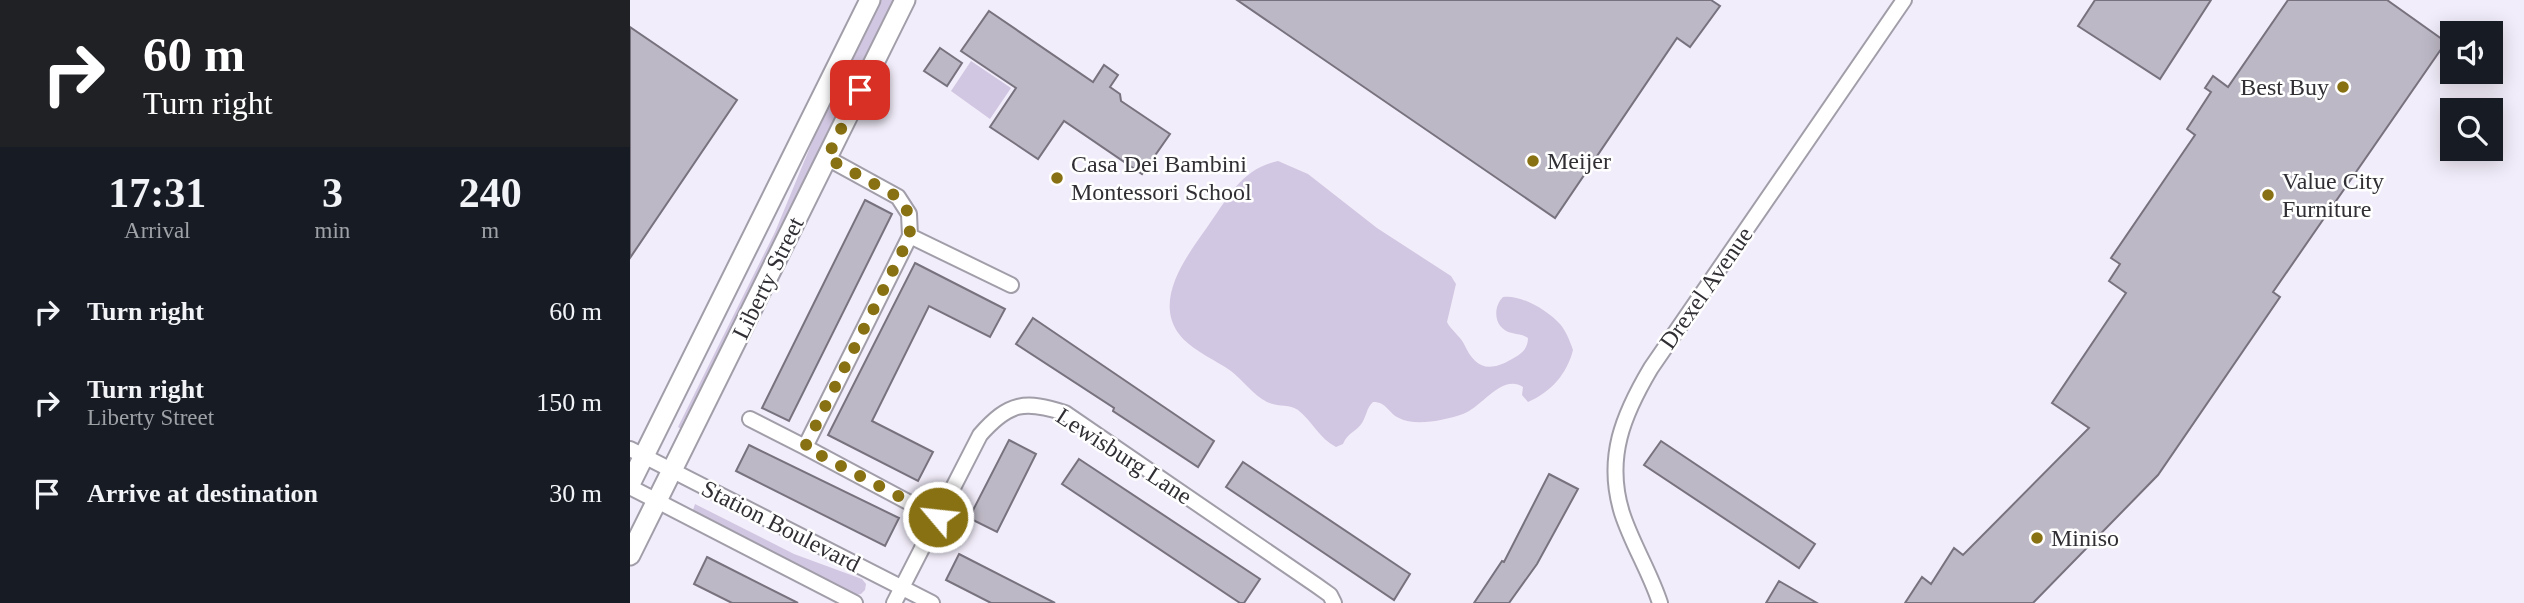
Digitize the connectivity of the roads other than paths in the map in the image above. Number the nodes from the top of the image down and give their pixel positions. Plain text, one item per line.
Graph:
1 (870, 0) edge
2 (905, 0) edge
3 (1904, 0) edge
4 (827, 158) junction
5 (910, 236) junction
6 (1011, 285) dead end
7 (750, 419) dead end
8 (805, 447) junction
9 (637, 453) edge
10 (672, 471) junction
11 (630, 486) edge
12 (657, 501) junction
13 (938, 517) junction
14 (630, 555) edge
15 (902, 587) junction
16 (855, 603) edge
17 (894, 603) edge
18 (932, 603) edge
19 (1334, 603) edge
20 (1660, 603) edge

1 - 9 street, Liberty Street
2 - 4 street, Liberty Street
3 - 20 street, Drexel Avenue
4 - 5 street
4 - 10 street, Liberty Street
5 - 6 street
5 - 8 street
7 - 8 street
8 - 13 street
9 - 10 street, Station Boulevard
9 - 11 street, Liberty Street
10 - 12 street, Liberty Street
10 - 15 street, Station Boulevard
11 - 12 street, Station Boulevard
12 - 14 street, Liberty Street
12 - 16 street, Station Boulevard
13 - 15 street, Lewisburg Lane
13 - 19 street, Lewisburg Lane
15 - 17 street, Lewisburg Lane
15 - 18 street, Station Boulevard

